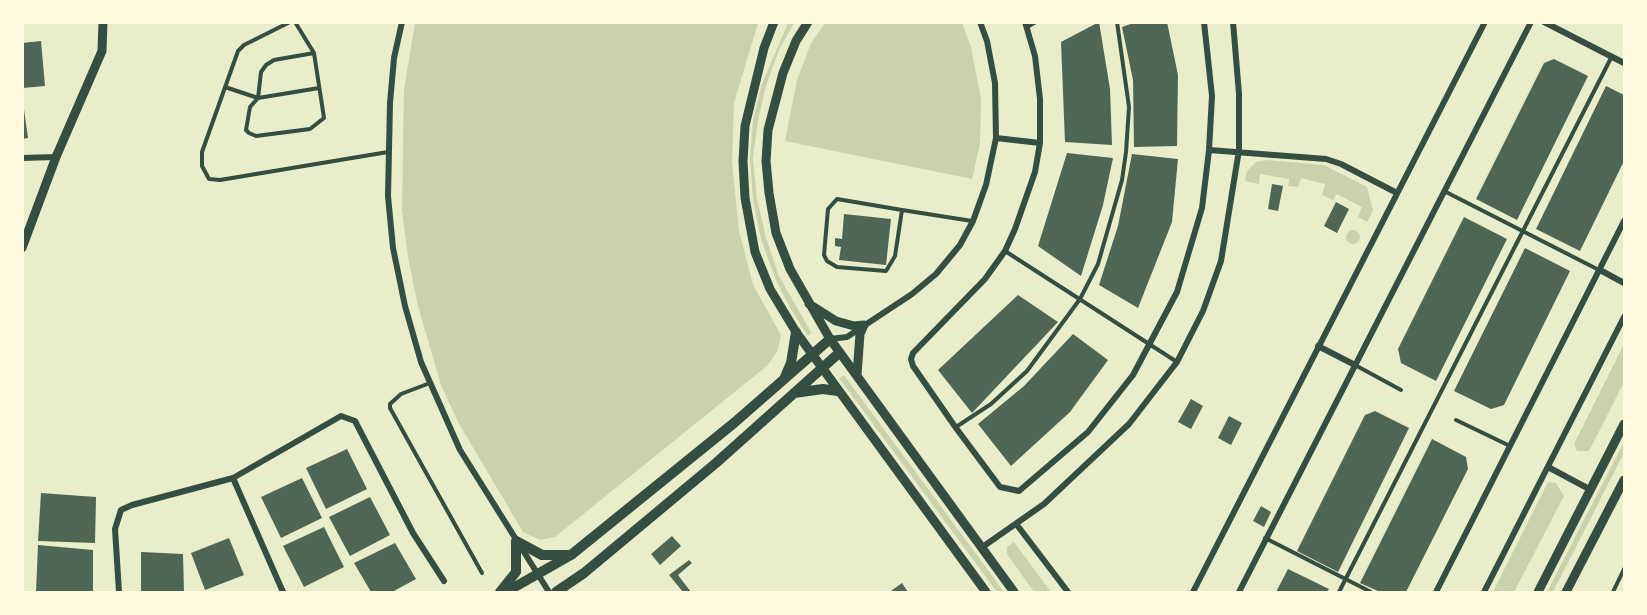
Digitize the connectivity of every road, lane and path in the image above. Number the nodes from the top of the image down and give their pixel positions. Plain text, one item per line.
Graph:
1 (103, 22) edge
2 (290, 22) edge
3 (295, 22) edge
4 (402, 22) edge
5 (774, 22) edge
6 (808, 22) edge
7 (980, 22) edge
8 (1036, 22) edge
9 (1117, 22) edge
10 (1204, 22) edge
11 (1233, 22) edge
12 (1485, 22) edge
13 (1532, 22) edge
14 (1544, 22) edge
15 (1026, 25) edge
16 (314, 53) junction
17 (1612, 56) junction
18 (1624, 63) edge
19 (225, 87) junction
20 (319, 88) junction
21 (258, 98) junction
22 (996, 138) junction
23 (1040, 143) junction
24 (1209, 150) junction
25 (1239, 150) junction
26 (388, 152) junction
27 (56, 157) junction
28 (22, 158) edge
29 (1444, 191) junction
30 (1398, 193) junction
31 (903, 210) junction
32 (973, 221) junction
33 (1624, 221) edge
34 (1523, 231) junction
35 (22, 248) edge
36 (1005, 251) junction
37 (1600, 270) junction
38 (1624, 283) edge
39 (1080, 299) junction
40 (808, 304) junction
41 (1624, 317) edge
42 (864, 326) junction
43 (796, 332) junction
44 (847, 337) junction
45 (830, 339) junction
46 (1152, 344) junction
47 (1318, 346) junction
48 (839, 353) junction
49 (812, 355) junction
50 (1178, 362) junction
51 (1354, 365) junction
52 (821, 368) junction
53 (857, 375) junction
54 (430, 383) junction
55 (782, 383) junction
56 (1401, 390) dead end
57 (838, 391) junction
58 (794, 393) junction
59 (1456, 420) dead end
60 (1624, 424) edge
61 (956, 428) junction
62 (1511, 446) junction
63 (1548, 467) junction
64 (233, 478) junction
65 (1624, 480) edge
66 (1591, 490) junction
67 (1017, 525) junction
68 (1265, 538) junction
69 (516, 541) junction
70 (981, 548) junction
71 (572, 555) junction
72 (1624, 569) edge
73 (482, 573) dead end
74 (538, 576) junction
75 (1345, 579) junction
76 (444, 582) dead end
77 (1568, 590) edge
78 (119, 592) edge
79 (283, 592) edge
80 (500, 592) edge
81 (506, 592) edge
82 (549, 592) edge
83 (556, 592) edge
84 (986, 592) edge
85 (1014, 592) edge
86 (1068, 592) edge
87 (1193, 592) edge
88 (1239, 592) edge
89 (1339, 592) edge
90 (1371, 592) edge
91 (1436, 592) edge
92 (1484, 592) edge
93 (1538, 592) edge
94 (1613, 592) edge

1 - 27 street
2 - 19 lane
3 - 16 lane
4 - 26 street
5 - 43 street
6 - 40 street
7 - 22 street
8 - 15 lane
9 - 39 lane
10 - 24 street
11 - 25 street
12 - 30 street
13 - 29 street
14 - 17 street
15 - 23 street
16 - 20 lane
16 - 21 lane
17 - 18 street
17 - 34 lane
19 - 21 lane
19 - 26 lane
20 - 21 lane
20 - 21 lane
22 - 23 street
22 - 32 street
23 - 36 street
24 - 25 street
24 - 46 street
25 - 30 street
25 - 50 street
26 - 54 street
27 - 28 street
27 - 35 street
29 - 34 lane
29 - 51 street
30 - 47 street
31 - 31 lane
31 - 32 lane
32 - 42 street
33 - 37 street
34 - 37 lane
34 - 75 lane
36 - 39 lane
36 - 61 street
37 - 38 street
37 - 62 street
39 - 46 lane
39 - 61 lane
40 - 42 street
40 - 45 street
41 - 63 street
42 - 44 street
42 - 53 street
43 - 49 street
43 - 55 main road
44 - 45 street
44 - 48 street
45 - 48 street
45 - 49 main road
46 - 50 lane
46 - 61 street
47 - 51 street
47 - 87 street
48 - 52 main road
48 - 53 street
49 - 52 street
49 - 55 main road
50 - 67 street
51 - 56 lane
51 - 68 street
52 - 57 street
52 - 58 main road
53 - 70 street
54 - 69 street
54 - 73 lane
55 - 71 main road
57 - 58 main road
57 - 84 street
58 - 83 main road
59 - 62 lane
60 - 66 street
62 - 91 street
63 - 66 street
63 - 92 street
64 - 76 street
64 - 78 street
64 - 79 street
65 - 77 street
66 - 93 street
67 - 70 street
67 - 86 street
68 - 75 lane
68 - 88 street
69 - 71 main road
69 - 74 street
69 - 80 main road
70 - 85 street
71 - 74 main road
72 - 94 lane
74 - 81 main road
74 - 82 street
75 - 89 lane
75 - 90 lane

